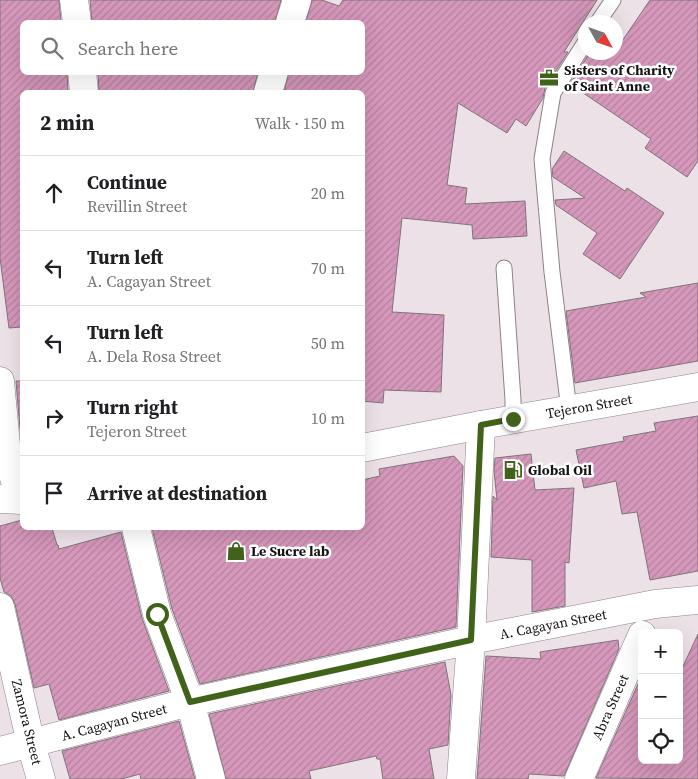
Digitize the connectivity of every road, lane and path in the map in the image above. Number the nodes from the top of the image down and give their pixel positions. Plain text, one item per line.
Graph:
1 (74, 0) edge
2 (297, 0) edge
3 (613, 0) edge
4 (603, 15) edge
5 (77, 20) edge
6 (291, 20) edge
7 (578, 53) edge
8 (82, 75) edge
9 (273, 75) edge
10 (84, 90) edge
11 (269, 90) edge
12 (504, 268) dead end
13 (0, 381) edge
14 (698, 387) edge
15 (569, 410) junction
16 (513, 419) junction
17 (481, 425) junction
18 (365, 447) edge
19 (15, 500) edge
20 (136, 530) edge
21 (698, 600) edge
22 (655, 604) junction
23 (0, 607) edge
24 (644, 629) edge
25 (471, 640) junction
26 (638, 643) edge
27 (190, 702) junction
28 (31, 744) junction
29 (0, 751) edge
30 (41, 779) edge
31 (212, 779) edge
32 (461, 779) edge
33 (579, 779) edge

1 - 5 street
2 - 6 street
3 - 4 lane
7 - 15 lane
8 - 10 street
9 - 11 street
12 - 16 lane
13 - 19 street
14 - 15 street, Tejeron Street
15 - 16 street, Tejeron Street
16 - 17 street, Tejeron Street
17 - 18 street, Tejeron Street
17 - 25 street
20 - 27 street
21 - 22 street, A. Cagayan Street
22 - 24 street, Abra Street
22 - 25 street, A. Cagayan Street
23 - 28 street, Zamora Street
25 - 27 street, A. Cagayan Street
25 - 32 street
26 - 33 street, Abra Street
27 - 28 street, A. Cagayan Street
27 - 31 street
28 - 29 street, A. Cagayan Street
28 - 30 street, Zamora Street

